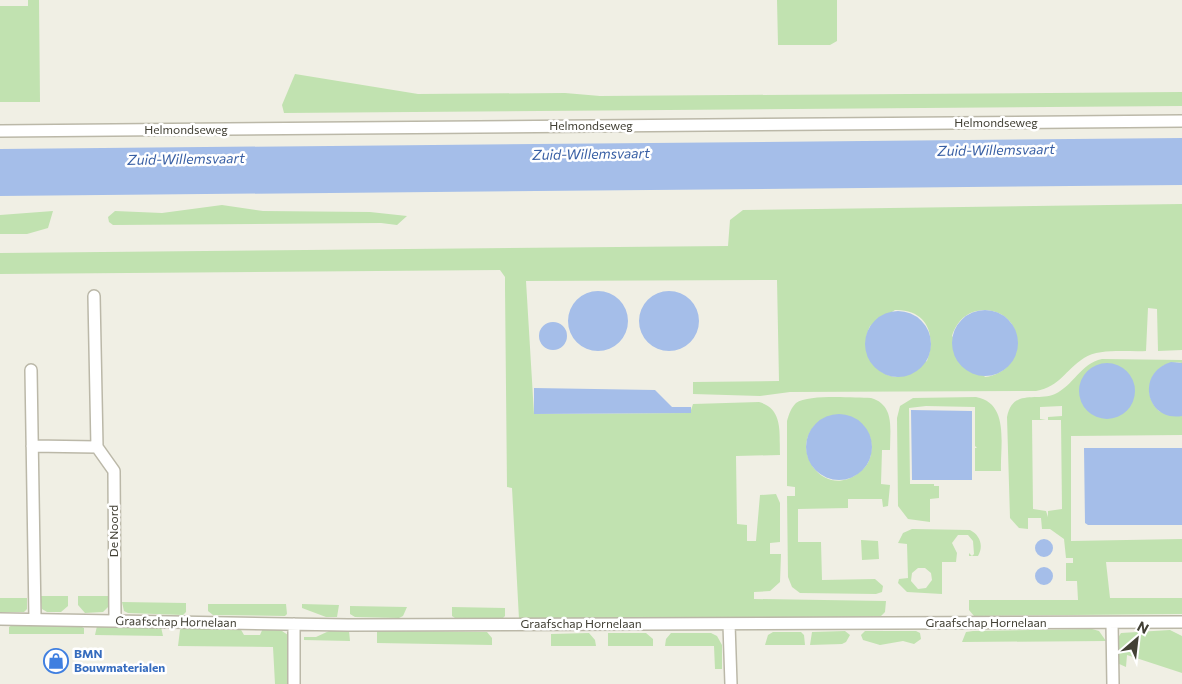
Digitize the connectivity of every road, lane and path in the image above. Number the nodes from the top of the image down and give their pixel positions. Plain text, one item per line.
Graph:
1 (1182, 121) edge
2 (0, 132) edge
3 (94, 296) dead end
4 (31, 370) dead end
5 (32, 446) junction
6 (97, 447) junction
7 (35, 618) junction
8 (0, 619) edge
9 (114, 620) junction
10 (1182, 622) edge
11 (1163, 623) junction
12 (294, 624) junction
13 (730, 624) junction
14 (1112, 624) junction
15 (1182, 631) edge
16 (294, 684) edge
17 (731, 684) edge
18 (1114, 684) edge

1 - 2 street, Helmondseweg
3 - 6 street
4 - 5 street
5 - 6 street
5 - 7 street
6 - 9 street, De Noord
7 - 8 street, Graafschap Hornelaan
7 - 9 street, Graafschap Hornelaan
9 - 12 street, Graafschap Hornelaan
10 - 11 street, Graafschap Hornelaan
11 - 14 street, Graafschap Hornelaan
11 - 15 street, Graafschap Hornelaan
12 - 13 street, Graafschap Hornelaan
12 - 16 street
13 - 14 street, Graafschap Hornelaan
13 - 17 street
14 - 18 street

